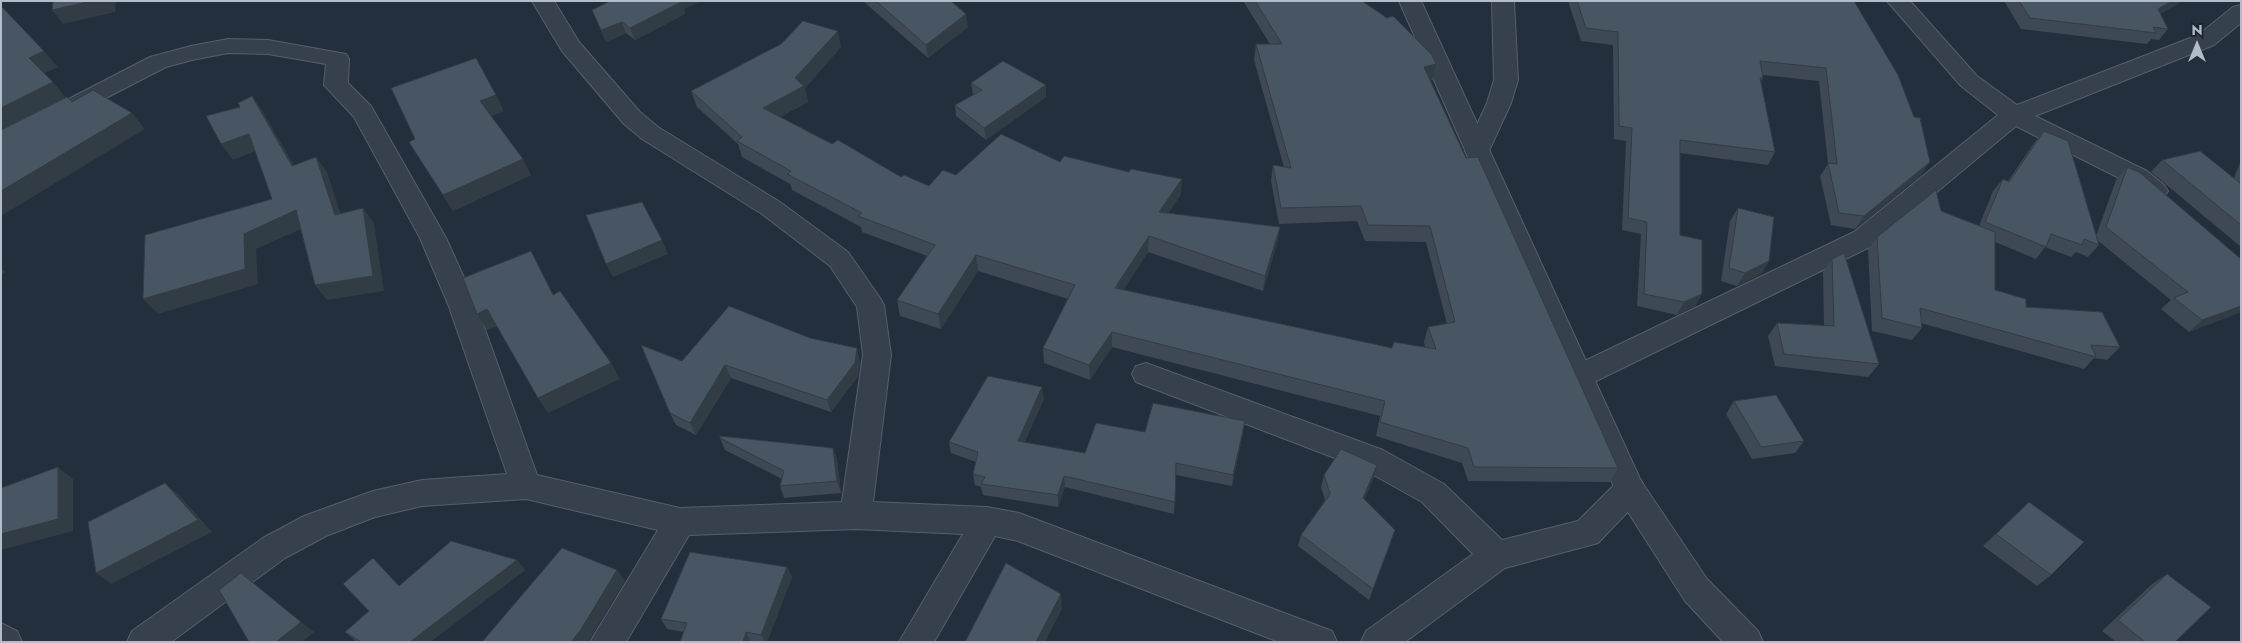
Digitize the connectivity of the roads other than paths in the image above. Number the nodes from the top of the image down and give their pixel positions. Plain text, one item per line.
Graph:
1 (543, 1) edge
2 (1410, 1) edge
3 (1503, 1) edge
4 (1898, 1) edge
5 (2241, 12) edge
6 (2014, 115) junction
7 (1, 144) edge
8 (1477, 152) junction
9 (2175, 208) edge
10 (1146, 374) dead end
11 (1580, 376) junction
12 (526, 486) junction
13 (1630, 489) junction
14 (856, 515) junction
15 (987, 521) junction
16 (680, 522) junction
17 (1496, 556) junction
18 (1, 639) edge
19 (5, 642) edge
20 (144, 642) edge
21 (607, 642) edge
22 (916, 642) edge
23 (1320, 642) edge
24 (1378, 642) edge
25 (1746, 642) edge

1 - 14 street
2 - 8 street
3 - 8 street
4 - 6 street
5 - 6 street
6 - 9 street
6 - 11 street
7 - 12 street
8 - 11 street
10 - 17 street
11 - 13 street
12 - 16 street
12 - 20 street
13 - 17 street
13 - 25 street
14 - 15 street
14 - 16 street
15 - 22 street
15 - 23 street
16 - 21 street
17 - 24 street
18 - 19 street

